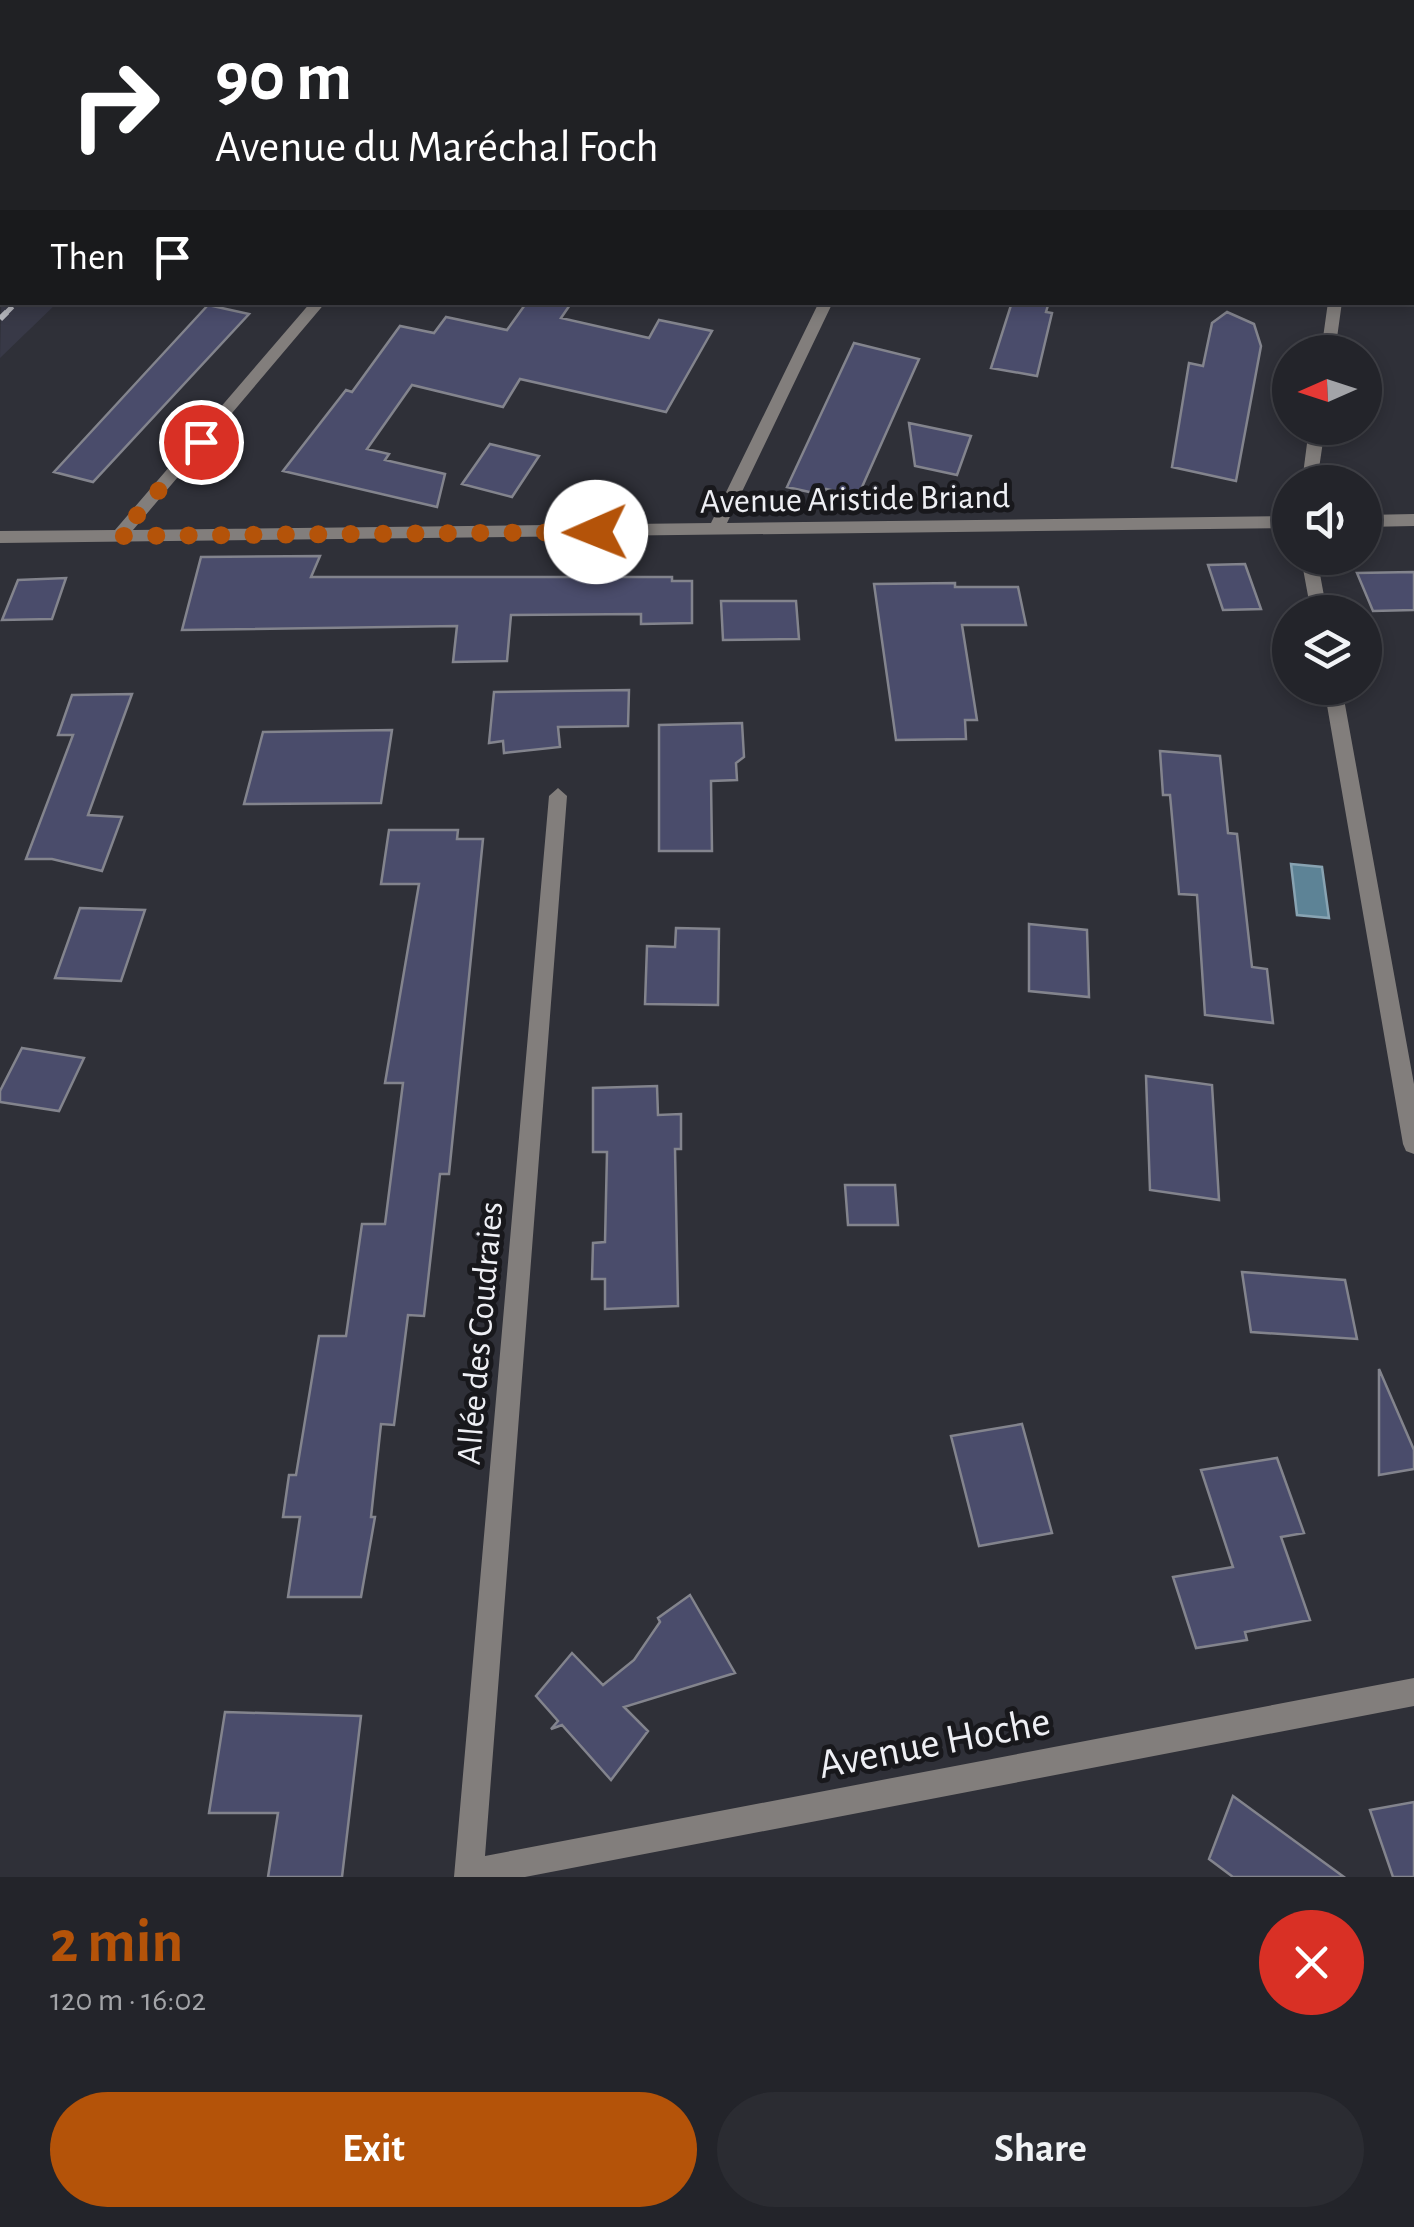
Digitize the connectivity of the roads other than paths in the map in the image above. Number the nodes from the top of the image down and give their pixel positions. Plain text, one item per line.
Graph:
1 (316, 305) edge
2 (825, 305) edge
3 (1335, 305) edge
4 (1330, 335) edge
5 (1414, 520) edge
6 (1382, 521) edge
7 (1272, 522) edge
8 (716, 530) junction
9 (119, 536) junction
10 (0, 537) edge
11 (1336, 705) edge
12 (558, 796) dead end
13 (1414, 1144) edge
14 (1414, 1692) edge
15 (469, 1875) edge

1 - 9 street
2 - 8 street
3 - 4 street
5 - 6 street
7 - 8 street, Avenue Aristide Briand
8 - 9 street, Avenue Aristide Briand
9 - 10 street, Avenue Aristide Briand
11 - 13 street
12 - 15 street, Allée des Coudraies
14 - 15 street, Avenue Hoche

